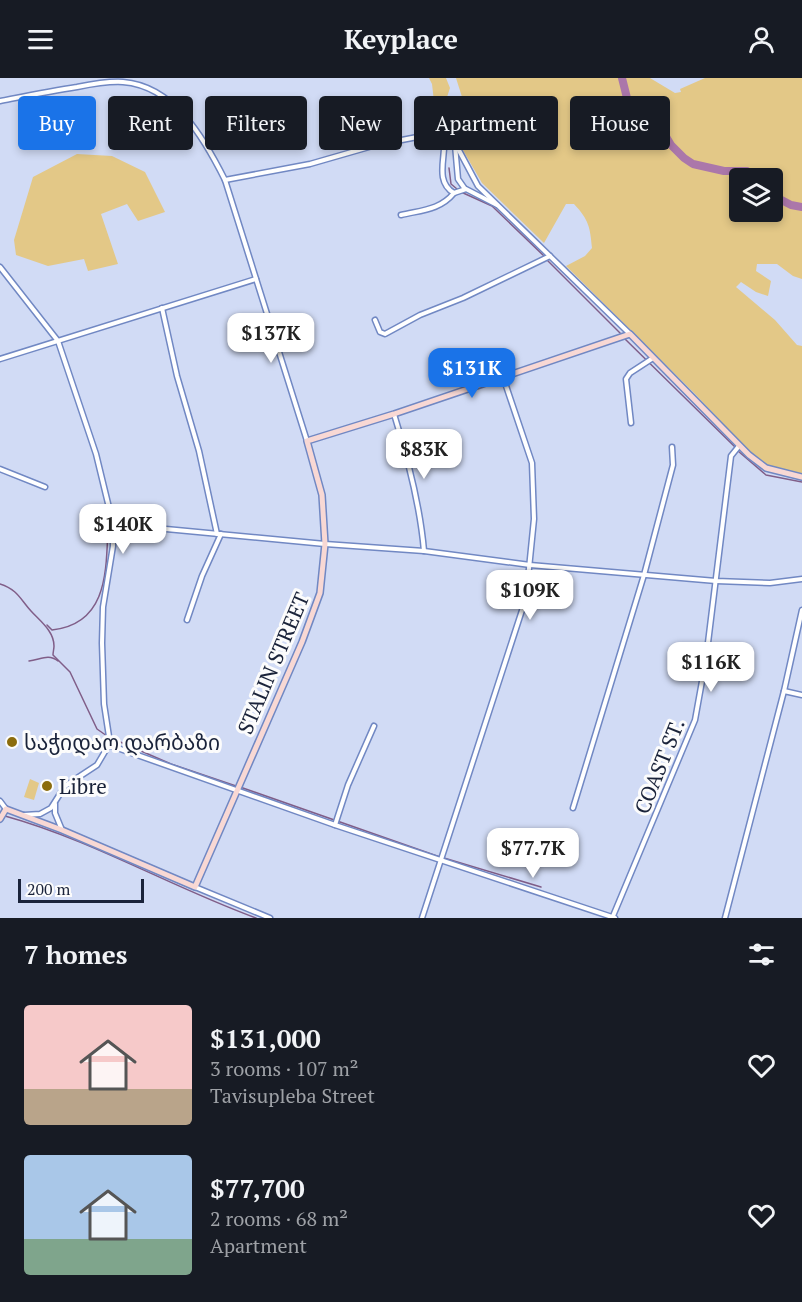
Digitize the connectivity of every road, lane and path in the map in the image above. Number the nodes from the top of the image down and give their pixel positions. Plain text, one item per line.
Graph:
1 (0, 101) edge
2 (225, 180) junction
3 (466, 189) junction
4 (454, 193) junction
5 (497, 205) junction
6 (401, 215) dead end
7 (550, 256) junction
8 (0, 267) edge
9 (256, 279) junction
10 (162, 308) junction
11 (375, 320) dead end
12 (630, 334) junction
13 (58, 341) junction
14 (653, 358) junction
15 (0, 359) edge
16 (503, 376) junction
17 (394, 414) junction
18 (631, 423) dead end
19 (308, 441) junction
20 (739, 446) junction
21 (672, 447) dead end
22 (0, 469) edge
23 (802, 477) edge
24 (45, 487) dead end
25 (113, 524) junction
26 (219, 534) junction
27 (325, 544) junction
28 (424, 551) junction
29 (530, 565) junction
30 (644, 575) junction
31 (802, 579) edge
32 (716, 581) junction
33 (802, 610) edge
34 (187, 620) dead end
35 (784, 691) junction
36 (802, 695) edge
37 (374, 726) dead end
38 (109, 745) junction
39 (236, 791) junction
40 (0, 801) edge
41 (55, 803) junction
42 (573, 808) dead end
43 (6, 809) junction
44 (24, 815) junction
45 (0, 819) edge
46 (335, 825) junction
47 (62, 830) junction
48 (440, 860) junction
49 (195, 887) junction
50 (614, 917) edge
51 (270, 918) edge
52 (422, 918) edge
53 (725, 918) edge

1 - 2 street
2 - 4 street
2 - 9 street
3 - 4 street
3 - 5 street
3 - 5 street
4 - 6 street
5 - 7 street
7 - 11 street
7 - 12 street
8 - 13 street
9 - 10 street
9 - 19 street
10 - 13 street
10 - 26 street
12 - 14 street
12 - 16 street
13 - 15 street
13 - 25 street
14 - 18 street
14 - 20 street
16 - 17 street
16 - 29 street
17 - 19 street
17 - 28 street
19 - 27 street, STALIN STREET
20 - 23 street
20 - 32 street, COAST ST.
21 - 30 street
22 - 24 street
25 - 26 street
25 - 38 street
26 - 27 street
26 - 34 street
27 - 28 street
27 - 39 street, STALIN STREET
28 - 29 street
29 - 30 street
29 - 48 street
30 - 32 street
30 - 42 street
31 - 32 street
32 - 50 street, COAST ST.
33 - 35 street
35 - 36 street
35 - 53 street
37 - 46 street
38 - 39 street
38 - 41 street
39 - 46 street
39 - 49 street, STALIN STREET
40 - 43 street
41 - 44 street
41 - 47 street
43 - 44 street
43 - 45 street
44 - 47 street
46 - 48 street
47 - 49 street
48 - 50 street
48 - 52 street
49 - 51 street

